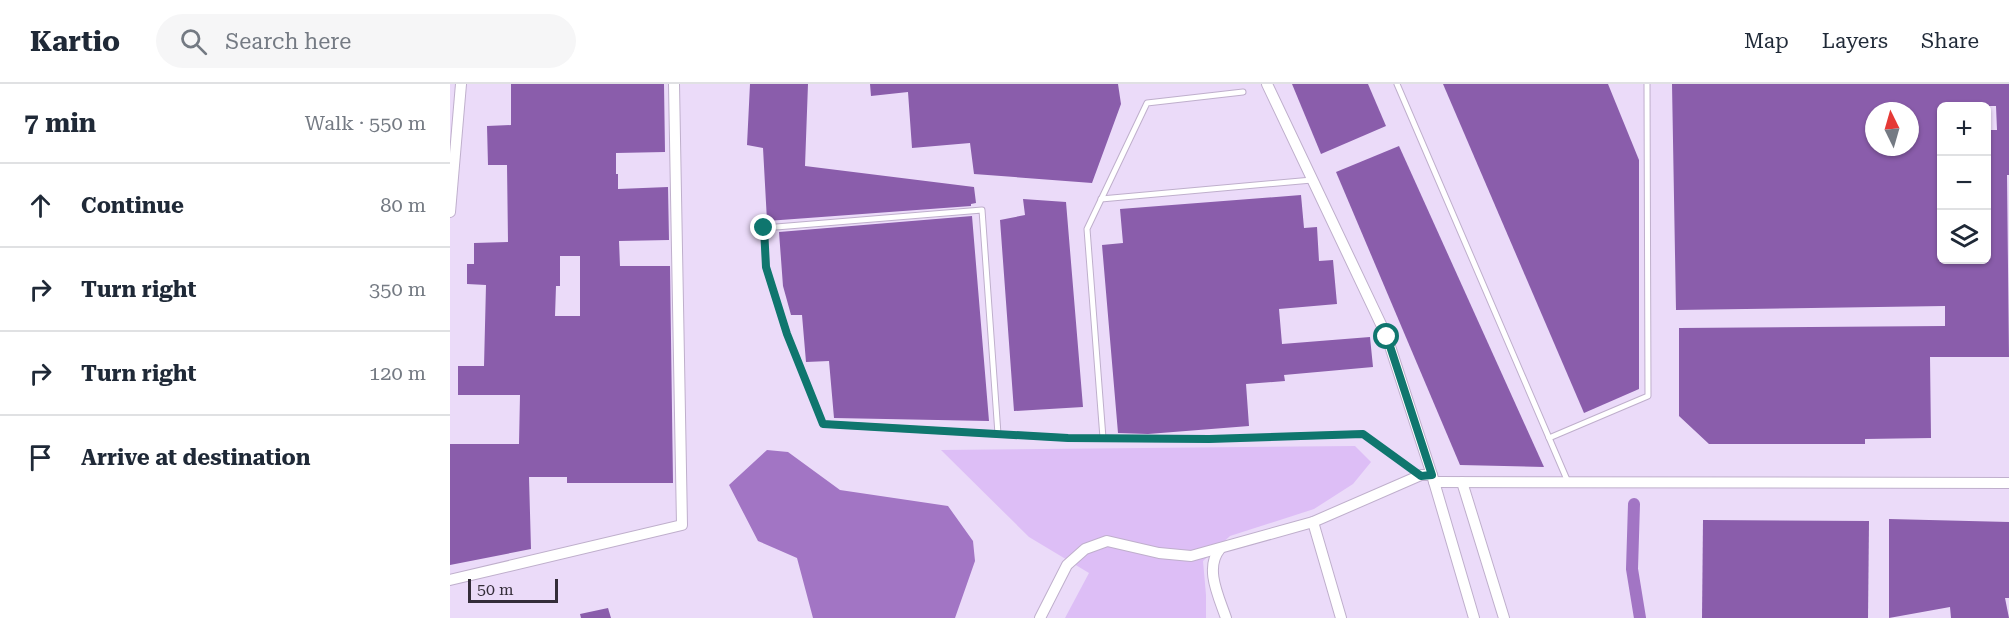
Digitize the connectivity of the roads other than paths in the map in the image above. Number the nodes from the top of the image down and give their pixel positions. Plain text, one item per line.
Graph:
1 (461, 84) edge
2 (674, 84) edge
3 (1267, 84) edge
4 (1397, 84) edge
5 (1647, 84) edge
6 (1243, 92) dead end
7 (1313, 180) junction
8 (1101, 199) junction
9 (450, 212) edge
10 (998, 434) junction
11 (1103, 438) junction
12 (1549, 438) junction
13 (1429, 478) junction
14 (1462, 482) junction
15 (1568, 482) junction
16 (2009, 483) edge
17 (1313, 522) junction
18 (1220, 549) junction
19 (450, 580) edge
20 (1040, 618) edge
21 (1226, 618) edge
22 (1341, 618) edge
23 (1474, 618) edge
24 (1504, 618) edge

1 - 9 street
2 - 19 street
3 - 7 street
4 - 12 lane
5 - 12 lane
6 - 8 lane
7 - 8 lane
7 - 13 street
8 - 11 lane
10 - 10 lane
10 - 11 lane
11 - 13 lane
12 - 15 lane
13 - 14 street
13 - 17 street
13 - 23 street
14 - 15 street
14 - 24 street
15 - 16 street
17 - 18 street
17 - 22 street
18 - 20 street
18 - 21 street

